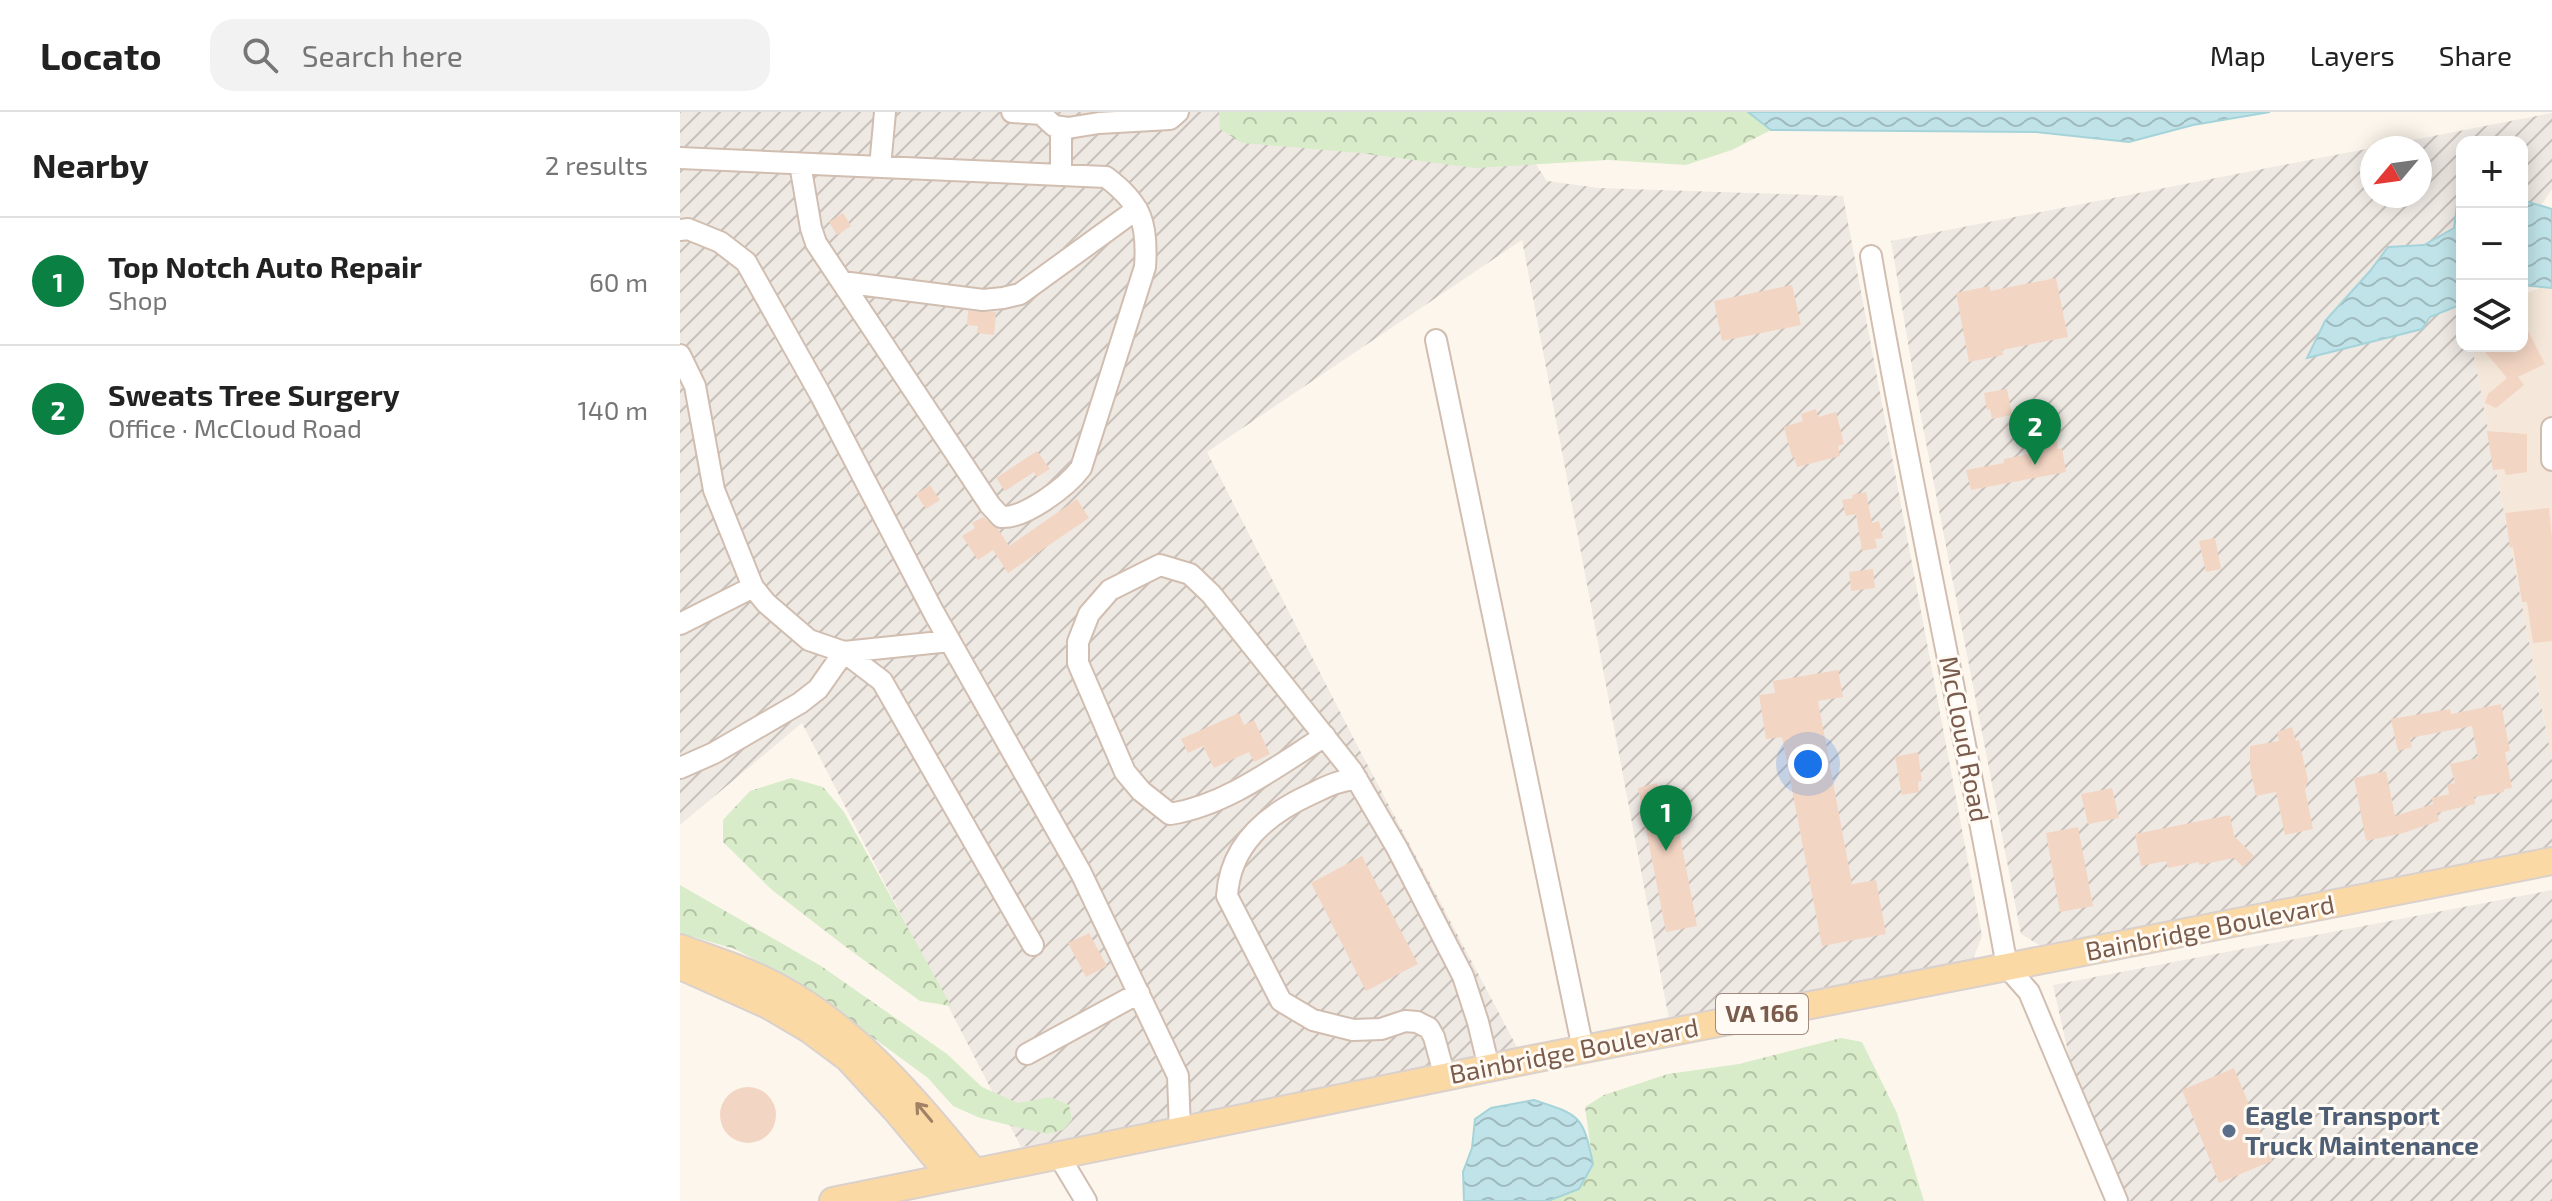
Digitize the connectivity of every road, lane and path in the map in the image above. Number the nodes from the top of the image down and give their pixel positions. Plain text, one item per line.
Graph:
1 (885, 112) edge
2 (1012, 112) edge
3 (1178, 112) edge
4 (1061, 127) junction
5 (680, 158) edge
6 (800, 164) junction
7 (880, 167) junction
8 (1061, 175) junction
9 (1137, 209) junction
10 (680, 230) edge
11 (1871, 256) dead end
12 (842, 282) junction
13 (1436, 340) dead end
14 (680, 355) edge
15 (2552, 428) edge
16 (2552, 460) edge
17 (753, 587) junction
18 (680, 624) edge
19 (950, 641) junction
20 (844, 652) junction
21 (1325, 736) junction
22 (680, 768) edge
23 (1357, 779) junction
24 (2552, 861) edge
25 (1033, 945) dead end
26 (680, 948) edge
27 (680, 966) edge
28 (2007, 967) junction
29 (1139, 993) junction
30 (1583, 1049) junction
31 (1027, 1054) dead end
32 (1489, 1068) junction
33 (1445, 1077) junction
34 (1180, 1131) junction
35 (1059, 1156) junction
36 (963, 1174) junction
37 (833, 1201) edge
38 (1086, 1201) edge
39 (2117, 1201) edge

1 - 7 street
2 - 4 street
3 - 4 street
4 - 8 street
5 - 6 street
6 - 7 street
6 - 12 street
7 - 8 street
8 - 9 street
9 - 12 street
9 - 12 street
10 - 19 street
11 - 28 street, McCloud Road
13 - 30 street
14 - 17 street
15 - 16 street
17 - 18 street
17 - 20 street
19 - 20 street
19 - 29 street
20 - 22 street
20 - 25 street
21 - 21 street
21 - 23 street
23 - 32 street
23 - 33 street
24 - 28 main road, Bainbridge Boulevard / VA 166
36 -> 26 main road
27 - 36 main road
28 - 30 main road, Bainbridge Boulevard / VA 166
28 - 39 street, McCloud Road
29 - 31 street
29 - 34 street
30 - 32 main road, Bainbridge Boulevard / VA 166
32 - 33 main road, Bainbridge Boulevard / VA 166
33 - 34 main road, Bainbridge Boulevard / VA 166
34 - 35 main road, Bainbridge Boulevard / VA 166
35 - 36 main road, Bainbridge Boulevard / VA 166
35 - 38 street
36 - 37 main road, Bainbridge Boulevard / VA 166

